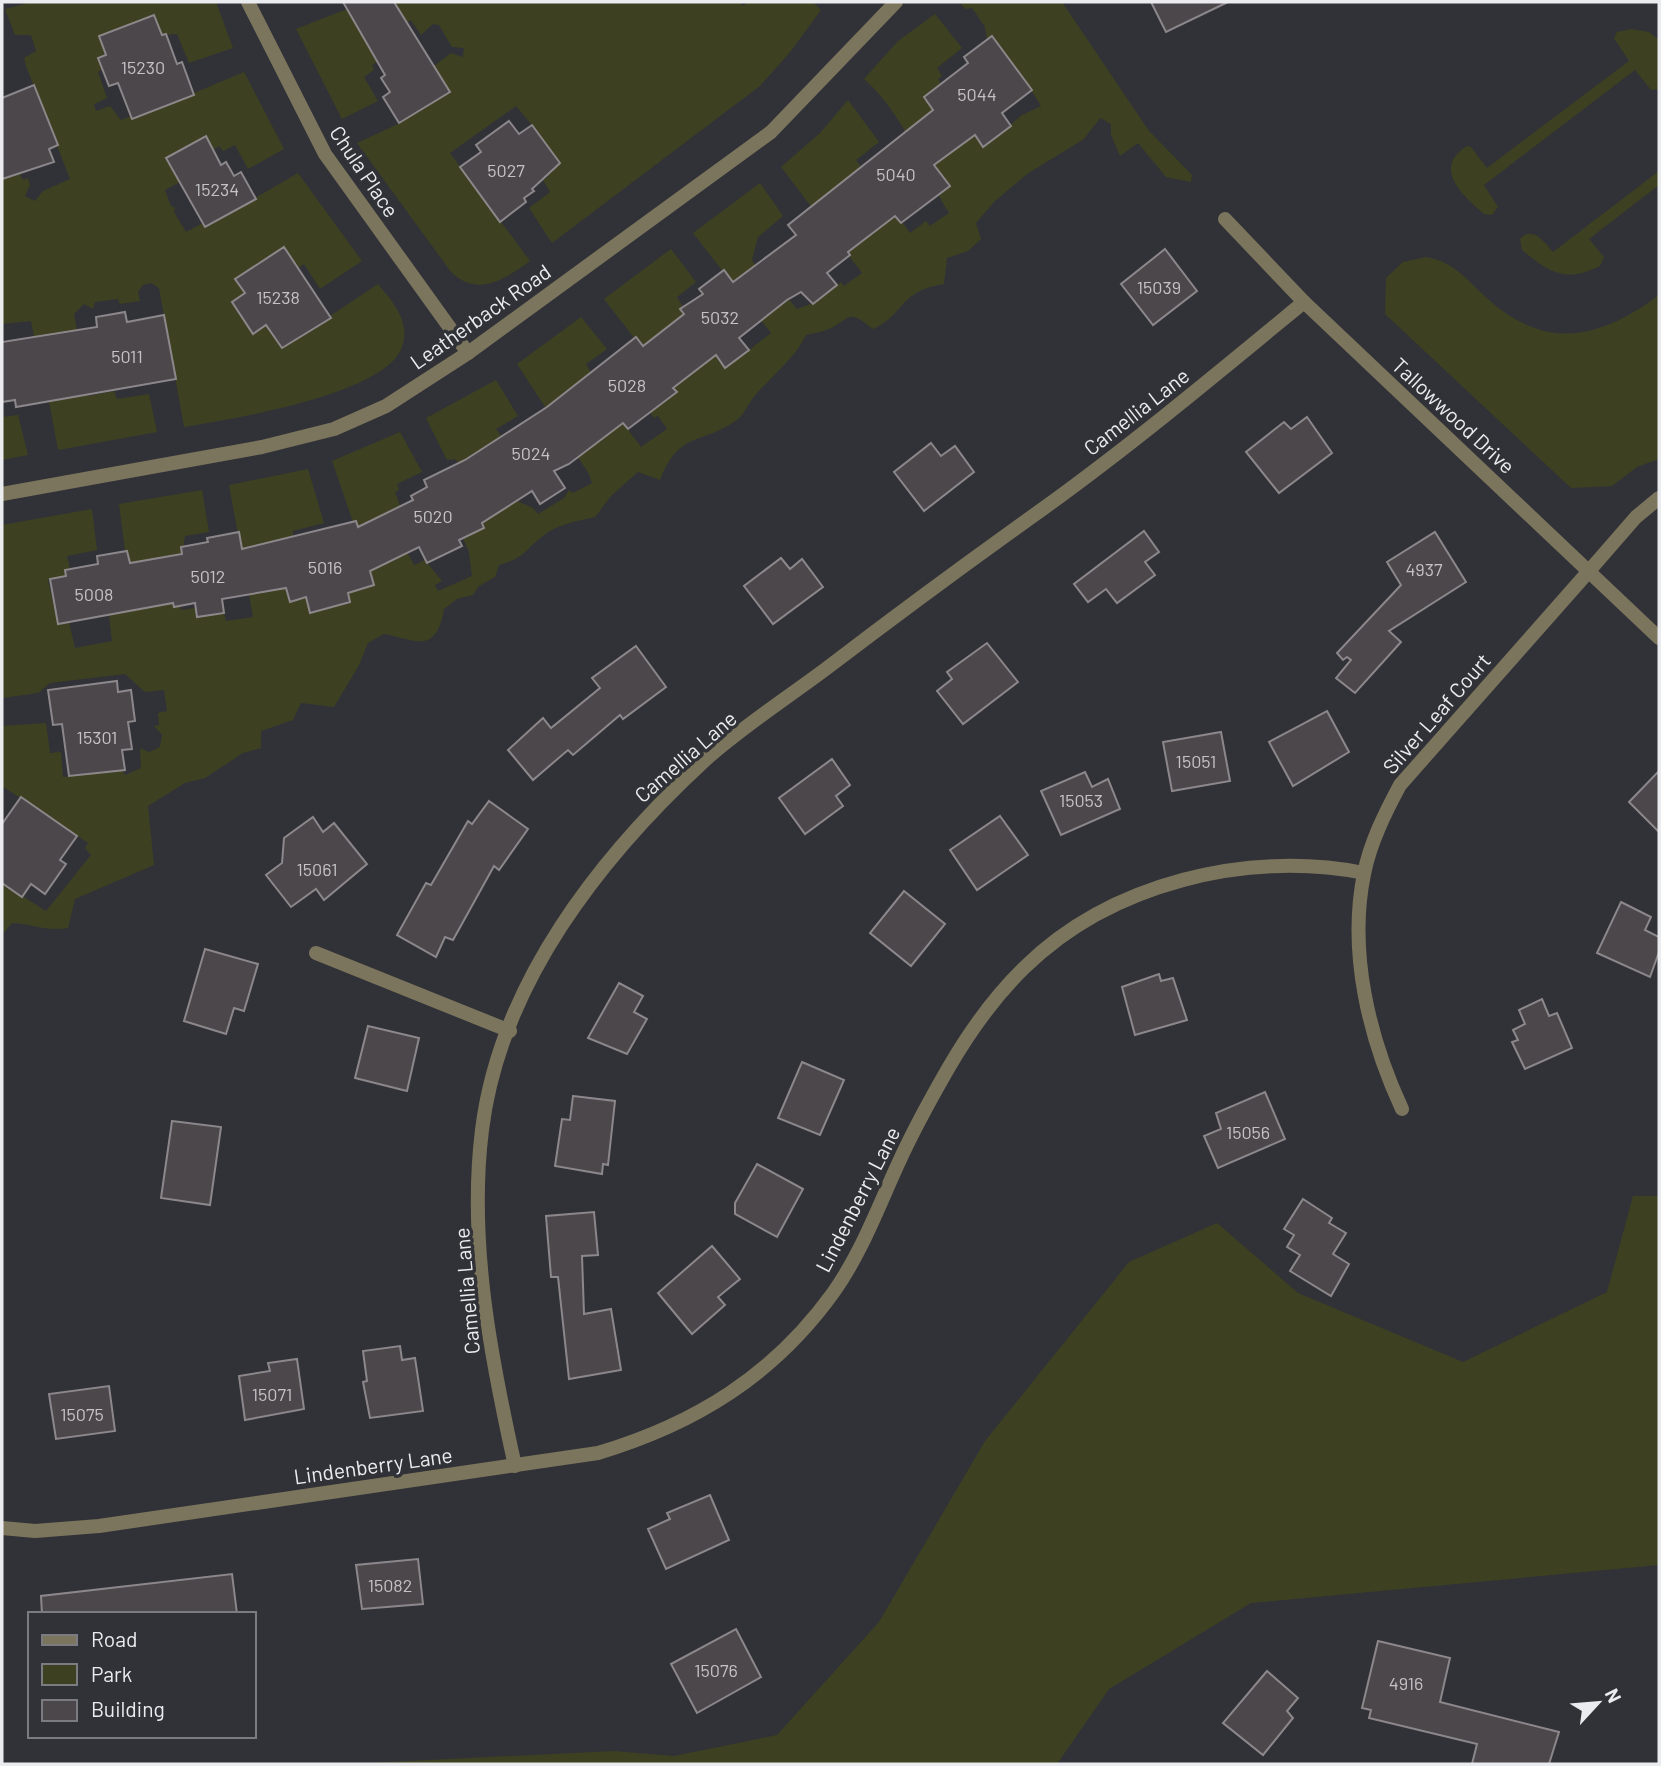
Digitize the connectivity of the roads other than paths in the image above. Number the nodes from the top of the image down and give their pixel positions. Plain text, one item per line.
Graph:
1 (248, 2) edge
2 (896, 2) edge
3 (1225, 219) dead end
4 (1304, 302) junction
5 (468, 353) junction
6 (2, 494) edge
7 (1659, 498) edge
8 (1589, 571) junction
9 (1659, 638) edge
10 (1364, 873) junction
11 (316, 953) dead end
12 (510, 1031) junction
13 (1402, 1109) dead end
14 (515, 1466) junction
15 (2, 1528) edge

1 - 5 street, Chula Place
2 - 5 street, Leatherback Road
3 - 4 street, Tallowwood Drive
4 - 8 street, Tallowwood Drive
4 - 12 street, Camellia Lane
5 - 6 street, Leatherback Road
7 - 8 street, Silver Leaf Court
8 - 9 street, Tallowwood Drive
8 - 10 street, Silver Leaf Court
10 - 13 street, Silver Leaf Court
10 - 14 street, Lindenberry Lane
11 - 12 street
12 - 14 street, Camellia Lane
14 - 15 street, Lindenberry Lane

